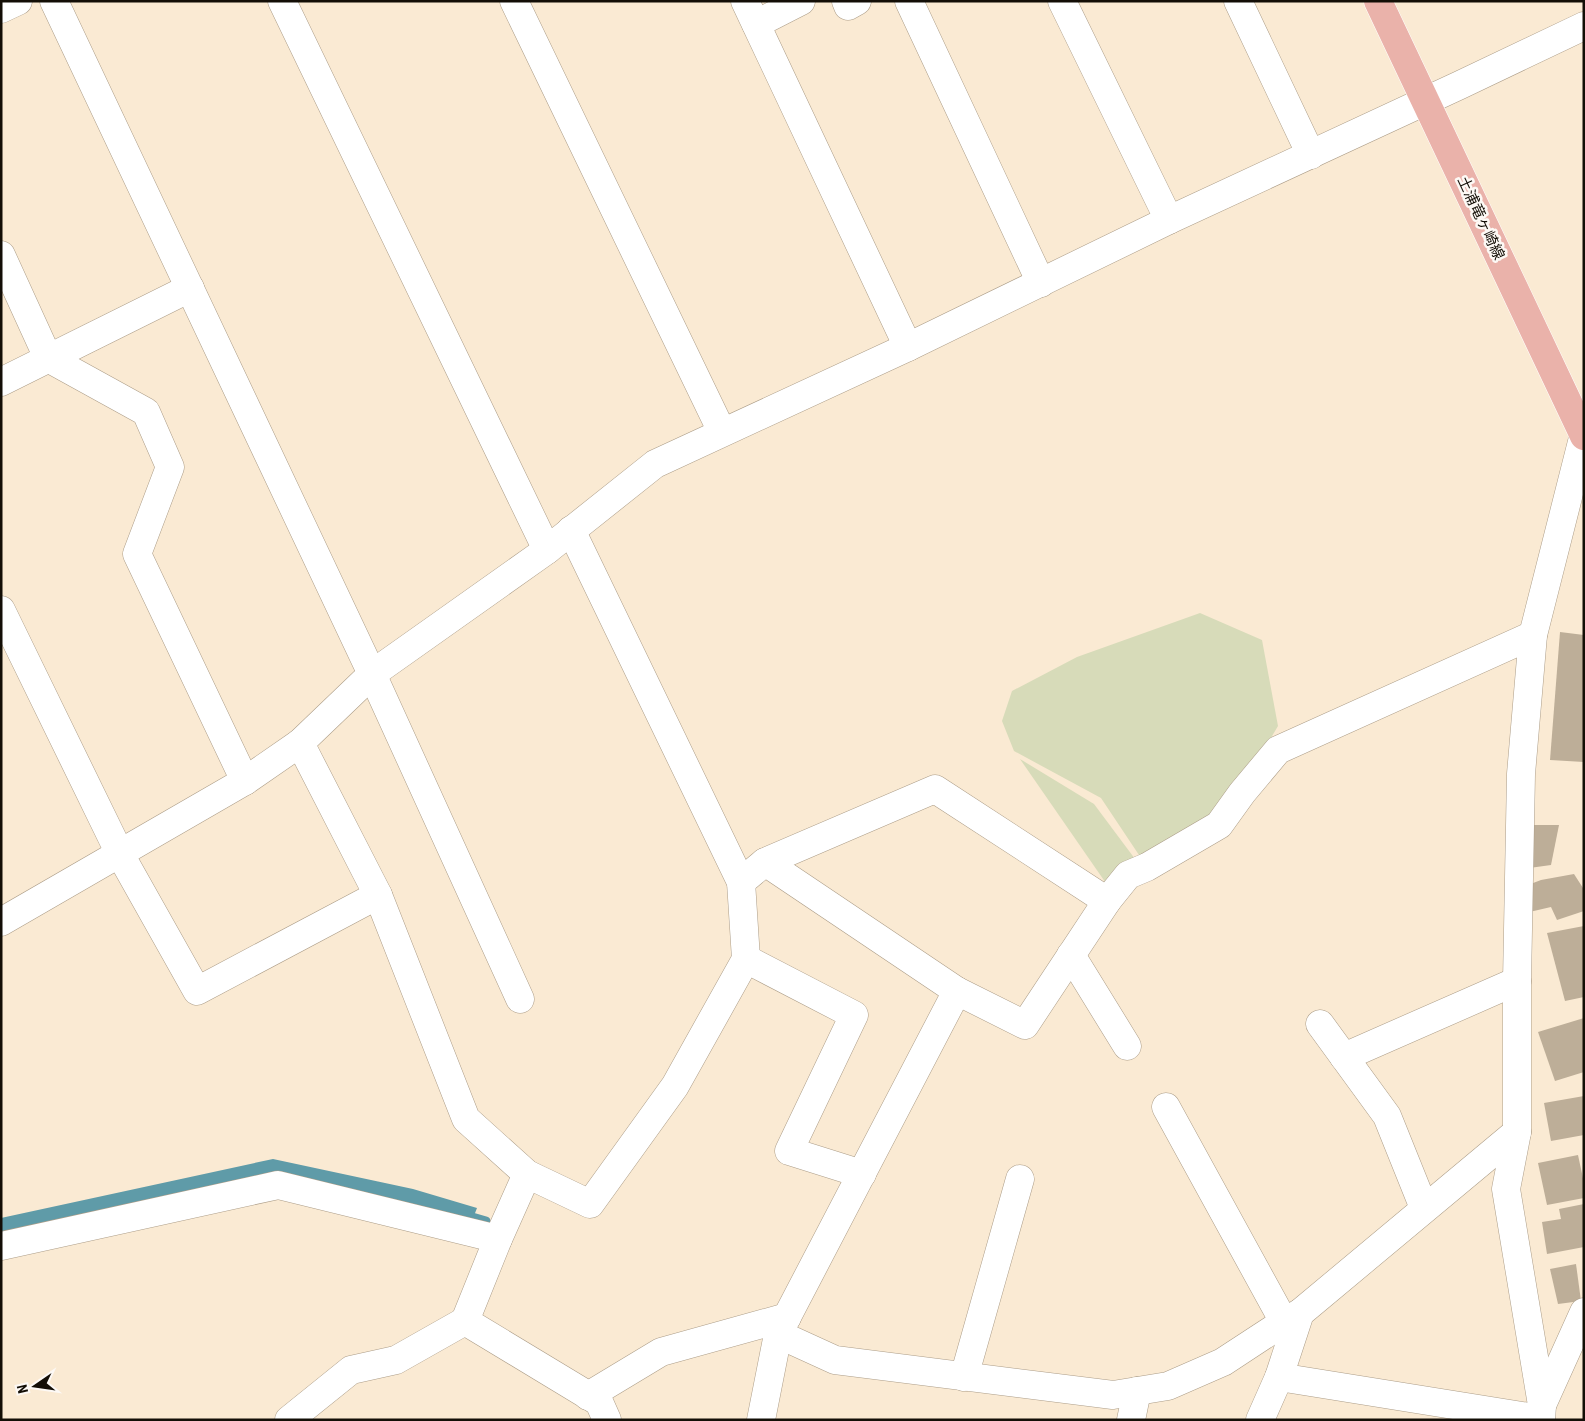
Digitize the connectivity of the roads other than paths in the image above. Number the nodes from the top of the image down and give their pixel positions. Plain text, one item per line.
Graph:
1 (18, 1) edge
2 (54, 1) edge
3 (282, 1) edge
4 (514, 1) edge
5 (802, 1) edge
6 (846, 1) edge
7 (857, 1) edge
8 (909, 1) edge
9 (1062, 1) edge
10 (1238, 1) edge
11 (1378, 1) edge
12 (1, 9) edge
13 (751, 12) edge
14 (1584, 26) edge
15 (1425, 100) junction
16 (1311, 155) junction
17 (1170, 220) junction
18 (1, 255) edge
19 (1041, 283) junction
20 (190, 288) junction
21 (908, 348) junction
22 (48, 358) junction
23 (1, 382) edge
24 (722, 432) junction
25 (1584, 435) edge
26 (571, 530) junction
27 (547, 550) junction
28 (1, 610) edge
29 (1533, 635) junction
30 (372, 674) junction
31 (300, 743) junction
32 (245, 781) junction
33 (120, 854) junction
34 (765, 862) junction
35 (740, 882) junction
36 (378, 895) junction
37 (1107, 900) junction
38 (1, 922) edge
39 (1071, 955) junction
40 (746, 959) junction
41 (1517, 981) junction
42 (957, 991) junction
43 (520, 998) dead end
44 (1320, 1024) dead end
45 (1127, 1046) dead end
46 (1344, 1057) junction
47 (1166, 1107) dead end
48 (1517, 1132) junction
49 (527, 1174) junction
50 (862, 1174) junction
51 (1020, 1179) dead end
52 (1424, 1208) junction
53 (498, 1239) junction
54 (1, 1246) edge
55 (1584, 1312) edge
56 (1292, 1317) junction
57 (465, 1321) junction
58 (783, 1326) junction
59 (964, 1377) junction
60 (1279, 1377) junction
61 (1137, 1391) junction
62 (588, 1396) junction
63 (1541, 1415) edge
64 (289, 1420) edge
65 (607, 1420) edge
66 (761, 1420) edge
67 (1131, 1420) edge
68 (1260, 1420) edge

1 - 12 street
2 - 20 street
3 - 27 street
4 - 24 street
5 - 13 street
6 - 7 street
8 - 19 street
9 - 17 street
10 - 16 street
11 - 15 main road, 土浦竜ヶ崎線
13 - 21 street
14 - 15 street
15 - 16 street
15 - 25 main road, 土浦竜ヶ崎線
16 - 17 street
17 - 19 street
18 - 22 street
19 - 21 street
20 - 22 street
20 - 30 street
21 - 24 street
22 - 23 street
22 - 32 street
24 - 26 street
25 - 29 street
26 - 27 street
26 - 35 street
27 - 30 street
28 - 33 street
29 - 37 street
29 - 41 street
30 - 31 street
30 - 43 street
31 - 32 street
31 - 36 street
32 - 33 street
33 - 36 street
33 - 38 street
34 - 35 street
34 - 37 street
34 - 42 street
35 - 40 street
36 - 49 street
37 - 39 street
39 - 42 street
39 - 45 street
40 - 49 street
40 - 50 street
41 - 46 street
41 - 48 street
42 - 50 street
44 - 46 street
46 - 52 street
47 - 56 street
48 - 52 street
48 - 63 street
49 - 53 street
50 - 58 street
51 - 59 street
52 - 56 street
53 - 54 street
53 - 57 street
55 - 63 street
56 - 60 street
56 - 61 street
57 - 62 street
57 - 64 street
58 - 59 street
58 - 62 street
58 - 66 street
59 - 61 street
60 - 63 street
60 - 68 street
61 - 67 street
62 - 65 street

